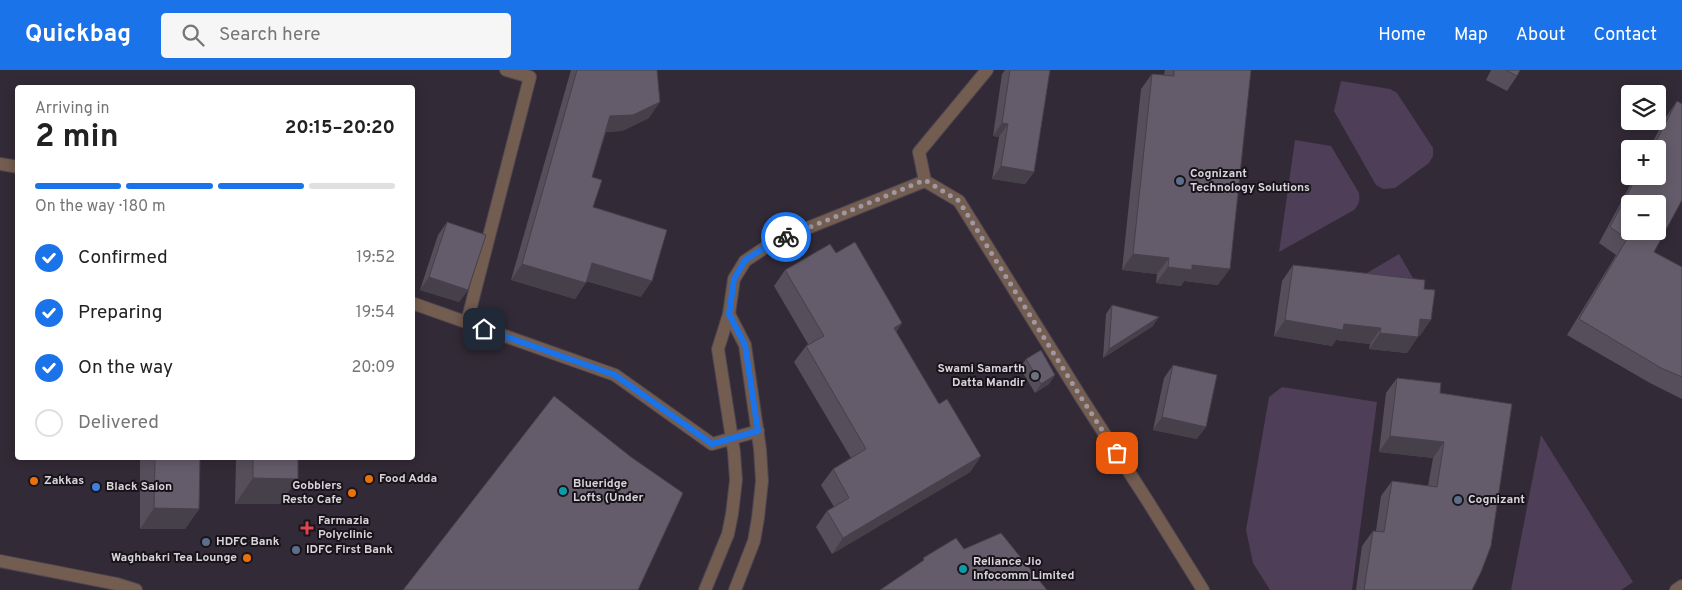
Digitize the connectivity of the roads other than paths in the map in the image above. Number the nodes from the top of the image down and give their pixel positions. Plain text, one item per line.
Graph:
1 (506, 70) edge
2 (987, 70) edge
3 (0, 164) edge
4 (15, 166) edge
5 (925, 180) junction
6 (415, 304) edge
7 (729, 314) junction
8 (467, 322) junction
9 (758, 431) junction
10 (732, 439) junction
11 (0, 561) edge
12 (1682, 586) edge
13 (136, 590) edge
14 (705, 590) edge
15 (735, 590) edge
16 (1203, 590) edge
17 (1676, 590) edge

1 - 8 street
2 - 5 street
3 - 4 street
5 - 7 street
5 - 16 street
6 - 8 street
7 - 9 street
7 - 10 street
8 - 10 street
9 - 10 street
9 - 15 street
10 - 14 street
11 - 13 street
12 - 17 street

